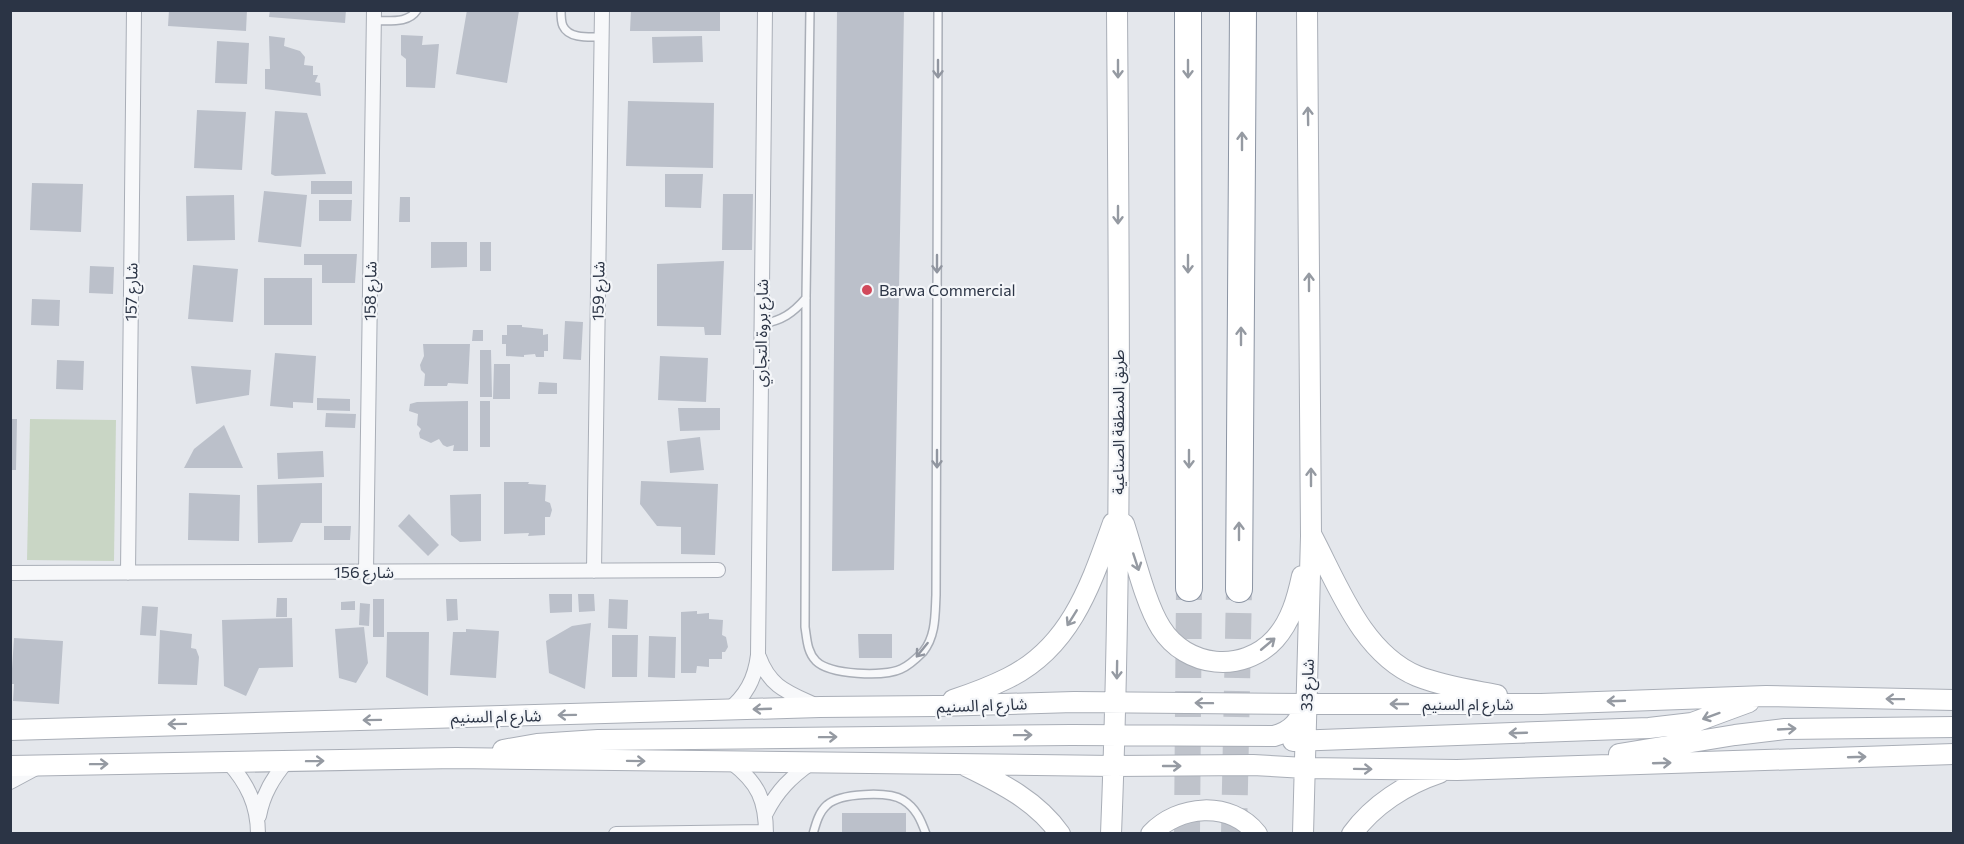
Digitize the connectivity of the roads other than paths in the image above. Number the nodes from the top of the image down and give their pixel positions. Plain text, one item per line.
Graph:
1 (134, 10) edge
2 (417, 10) edge
3 (561, 10) edge
4 (602, 10) edge
5 (765, 10) edge
6 (810, 10) edge
7 (938, 10) edge
8 (1117, 10) edge
9 (1188, 10) edge
10 (1243, 10) edge
11 (1307, 10) edge
12 (374, 16) edge
13 (601, 37) junction
14 (806, 298) junction
15 (761, 324) junction
16 (1119, 506) junction
17 (1311, 536) junction
18 (594, 570) junction
19 (718, 570) dead end
20 (366, 572) junction
21 (10, 573) edge
22 (128, 573) junction
23 (1189, 588) tunnel mouth
24 (1239, 589) tunnel mouth
25 (758, 655) junction
26 (1766, 696) junction
27 (1953, 700) edge
28 (1116, 702) junction
29 (1306, 704) junction
30 (1541, 704) junction
31 (936, 706) junction
32 (820, 707) junction
33 (727, 711) junction
34 (1953, 727) edge
35 (10, 730) edge
36 (1116, 735) junction
37 (1305, 741) junction
38 (1953, 754) edge
39 (1901, 755) junction
40 (456, 758) junction
41 (287, 761) junction
42 (228, 762) junction
43 (732, 763) junction
44 (811, 764) junction
45 (960, 764) junction
46 (40, 765) junction
47 (10, 766) edge
48 (1114, 766) junction
49 (1953, 766) edge
50 (1542, 767) junction
51 (1305, 768) junction
52 (1457, 770) junction
53 (10, 782) edge
54 (766, 813) junction
55 (258, 827) edge
56 (766, 833) edge
57 (616, 834) edge
58 (813, 834) edge
59 (926, 834) edge
60 (1060, 834) edge
61 (1111, 834) edge
62 (1151, 834) edge
63 (1257, 834) edge
64 (1303, 834) edge
65 (1352, 834) edge

1 - 22 street, شارع 157
2 - 12 lane
3 - 13 lane
4 - 13 street, شارع 159
5 - 15 street, شارع بروة التجاري
6 - 14 lane
7 -> 14 lane
8 -> 16 main road, طريق المنطقة الصناعية
9 -> 23 highway
24 -> 10 highway
17 -> 11 main road
12 - 20 street, شارع 158
13 - 18 street, شارع 159
14 - 15 lane
15 - 25 street, شارع بروة التجاري
16 -> 17 main road
16 -> 28 main road, طريق المنطقة الصناعية
16 -> 31 main road
17 - 29 main road, شارع 33
17 - 30 main road
18 - 19 street, شارع 156
18 - 20 street, شارع 156
20 - 22 street, شارع 156
21 - 22 street, شارع 156
25 - 32 street, شارع بروة التجاري
25 - 33 street, شارع بروة التجاري
27 -> 26 main road, شارع ام السنيم
26 -> 30 main road, شارع ام السنيم
26 -> 37 main road
29 -> 28 main road, شارع ام السنيم
28 - 31 main road, شارع ام السنيم
28 - 36 main road, طريق المنطقة الصناعية
30 -> 29 main road, شارع ام السنيم
29 - 36 main road
29 - 37 main road, شارع 33
31 - 32 main road, شارع ام السنيم
32 -> 33 main road, شارع ام السنيم
33 -> 35 main road, شارع ام السنيم
50 -> 34 main road
40 -> 36 main road
36 - 48 main road, طريق المنطقة الصناعية
37 - 48 main road
37 - 51 main road, شارع 33
38 - 39 main road
39 - 49 main road
50 -> 39 main road
41 -> 40 main road
40 -> 43 main road
41 - 42 main road
41 - 55 street
46 -> 42 main road
42 - 55 street
43 - 44 main road
43 - 54 street
44 - 45 main road
44 - 54 street
45 - 48 main road
45 - 60 main road
46 - 47 main road
46 - 53 street
48 -> 51 main road
48 - 61 main road, طريق المنطقة الصناعية
50 - 52 main road
51 -> 52 main road
51 - 64 main road, شارع 33
52 - 65 main road
54 - 56 street
56 - 57 street
58 - 59 lane
62 - 63 main road

